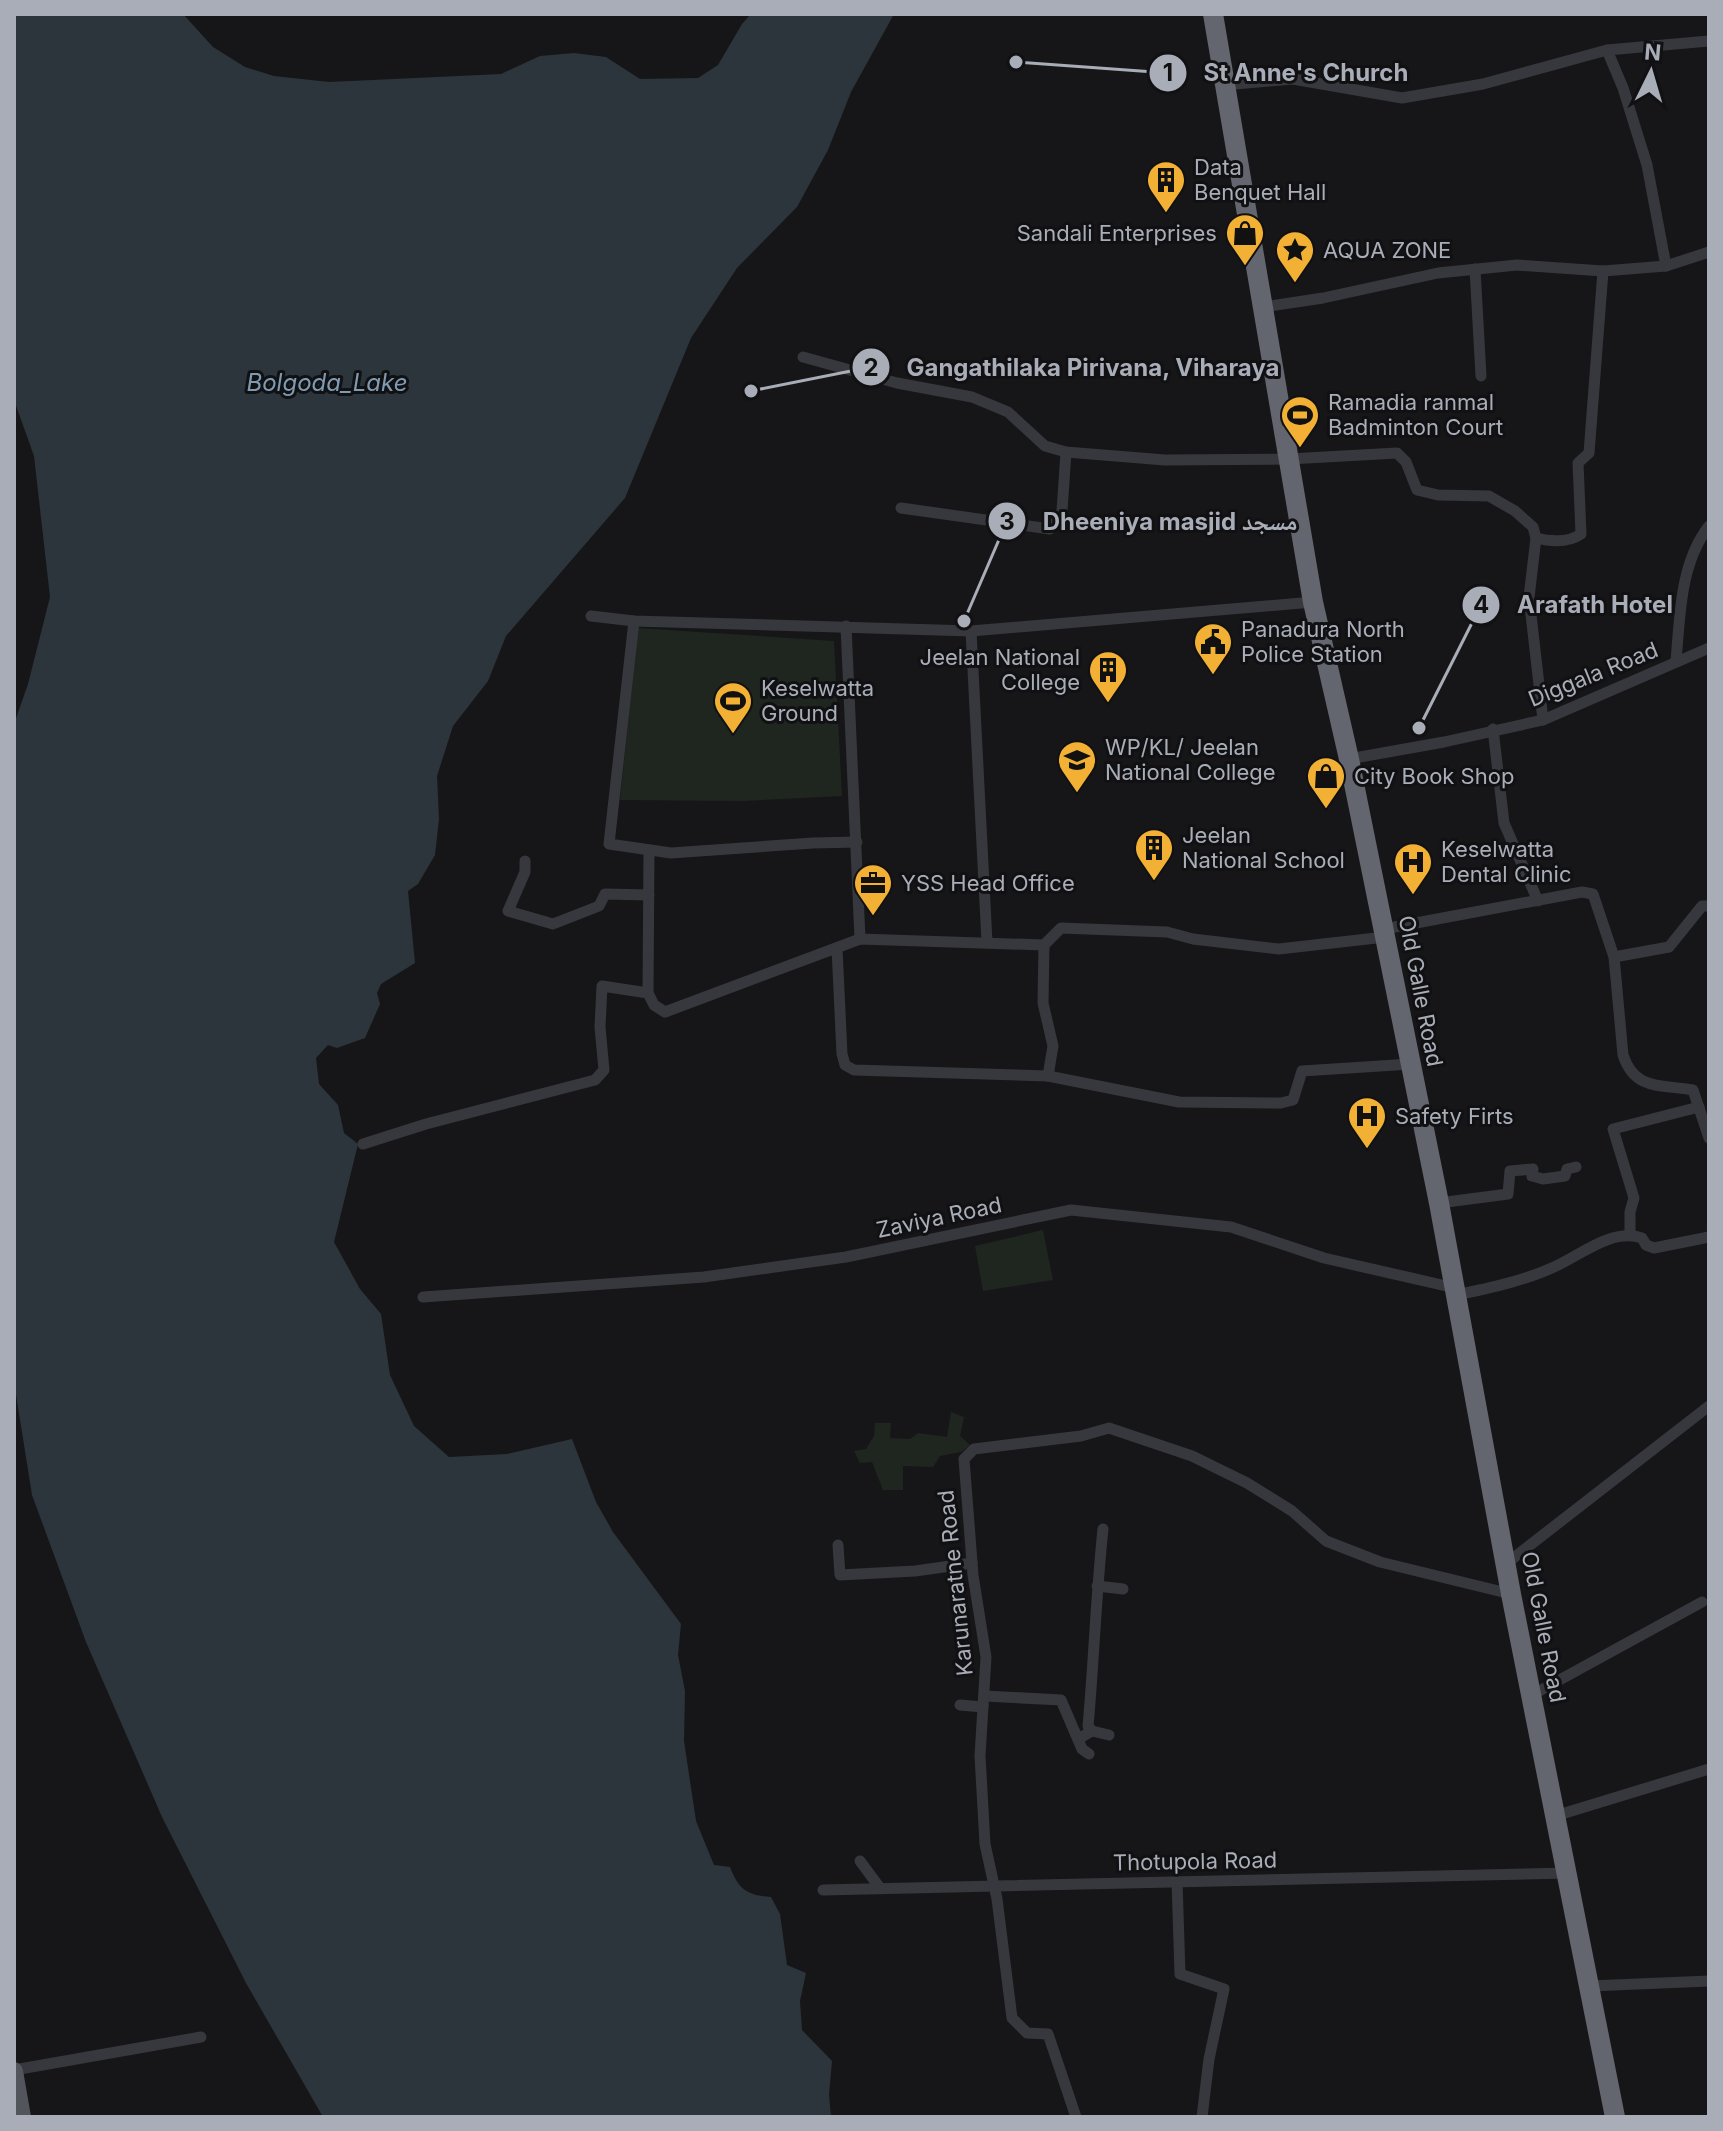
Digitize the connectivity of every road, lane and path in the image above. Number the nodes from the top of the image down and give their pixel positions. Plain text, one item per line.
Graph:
1 (1213, 14) edge
2 (1709, 41) edge
3 (1607, 50) junction
4 (1224, 85) junction
5 (1709, 252) edge
6 (1666, 266) junction
7 (1475, 269) junction
8 (1603, 271) junction
9 (1263, 307) junction
10 (803, 357) dead end
11 (1481, 376) dead end
12 (1066, 452) junction
13 (1289, 459) junction
14 (901, 508) dead end
15 (1709, 526) edge
16 (1536, 538) junction
17 (1313, 602) junction
18 (591, 616) dead end
19 (634, 621) junction
20 (846, 626) junction
21 (971, 631) junction
22 (1709, 648) edge
23 (1676, 661) junction
24 (1543, 720) junction
25 (1493, 729) junction
26 (1349, 759) junction
27 (857, 842) junction
28 (649, 850) junction
29 (525, 861) dead end
30 (649, 895) junction
31 (1538, 901) junction
32 (1709, 906) edge
33 (1385, 933) junction
34 (860, 939) junction
35 (987, 942) junction
36 (1044, 945) junction
37 (837, 948) junction
38 (1614, 957) junction
39 (648, 993) junction
40 (1411, 1064) junction
41 (1048, 1076) junction
42 (1699, 1107) junction
43 (1709, 1138) edge
44 (363, 1144) dead end
45 (1576, 1167) dead end
46 (1439, 1203) junction
47 (1630, 1234) junction
48 (1709, 1237) edge
49 (1456, 1291) junction
50 (423, 1297) dead end
51 (1709, 1406) edge
52 (1103, 1529) dead end
53 (838, 1545) dead end
54 (972, 1563) junction
55 (1507, 1563) junction
56 (1097, 1586) junction
57 (1123, 1589) dead end
58 (1511, 1594) junction
59 (1702, 1602) dead end
60 (1532, 1695) junction
61 (984, 1701) junction
62 (960, 1705) dead end
63 (1092, 1731) junction
64 (1109, 1735) dead end
65 (1078, 1739) junction
66 (1089, 1754) dead end
67 (1709, 1769) edge
68 (1555, 1816) junction
69 (860, 1861) dead end
70 (1568, 1873) junction
71 (1177, 1881) junction
72 (992, 1886) junction
73 (880, 1888) junction
74 (823, 1890) dead end
75 (1709, 1981) edge
76 (1590, 1986) junction
77 (201, 2037) dead end
78 (14, 2070) edge
79 (22, 2117) edge
80 (1076, 2117) edge
81 (1202, 2117) edge
82 (1615, 2117) edge

1 - 4 highway, Old Galle Road
2 - 3 street
3 - 4 street
3 - 6 street
4 - 9 highway, Old Galle Road
5 - 6 street
6 - 8 street
7 - 8 street
7 - 9 street
7 - 11 street
8 - 16 street
9 - 13 highway, Old Galle Road
10 - 12 street
12 - 13 street
12 - 14 street
13 - 16 street
13 - 17 highway, Old Galle Road
15 - 23 street
16 - 24 street
17 - 21 street
17 - 26 highway, Old Galle Road
18 - 19 street
19 - 20 street
19 - 28 street
20 - 21 street
20 - 27 street
21 - 35 street
22 - 23 street, Diggala Road
23 - 24 street, Diggala Road
24 - 25 street, Diggala Road
25 - 26 street, Diggala Road
25 - 31 street
26 - 33 highway, Old Galle Road
27 - 28 street
27 - 34 street
28 - 30 street
29 - 30 street
30 - 39 street
31 - 33 street
31 - 38 street
32 - 38 street
33 - 36 street
33 - 40 highway, Old Galle Road
34 - 35 street
34 - 37 street
35 - 36 street
36 - 41 street
37 - 39 street
37 - 41 street
38 - 42 street
39 - 44 street
40 - 41 street
40 - 46 highway, Old Galle Road
42 - 43 street
42 - 47 street
45 - 46 street
46 - 49 highway, Old Galle Road
47 - 48 street
47 - 49 street
49 - 50 street, Zaviya Road
49 - 55 highway, Old Galle Road
51 - 55 street
52 - 56 street
53 - 54 street
54 - 58 street, Karunaratne Road
54 - 61 street, Karunaratne Road
55 - 58 highway, Old Galle Road
56 - 57 street
56 - 63 street
58 - 60 highway, Old Galle Road
59 - 60 street
60 - 68 highway, Old Galle Road
61 - 62 street
61 - 65 street
61 - 72 street, Karunaratne Road
63 - 64 street
63 - 65 street
65 - 66 street
67 - 68 street
68 - 70 highway, Old Galle Road
69 - 73 street
70 - 71 street, Thotupola Road
70 - 76 highway, Old Galle Road
71 - 72 street, Thotupola Road
71 - 81 street
72 - 73 street, Thotupola Road
72 - 80 street, Karunaratne Road
73 - 74 street, Thotupola Road
75 - 76 street
76 - 82 highway, Old Galle Road
77 - 78 street
78 - 79 main road

